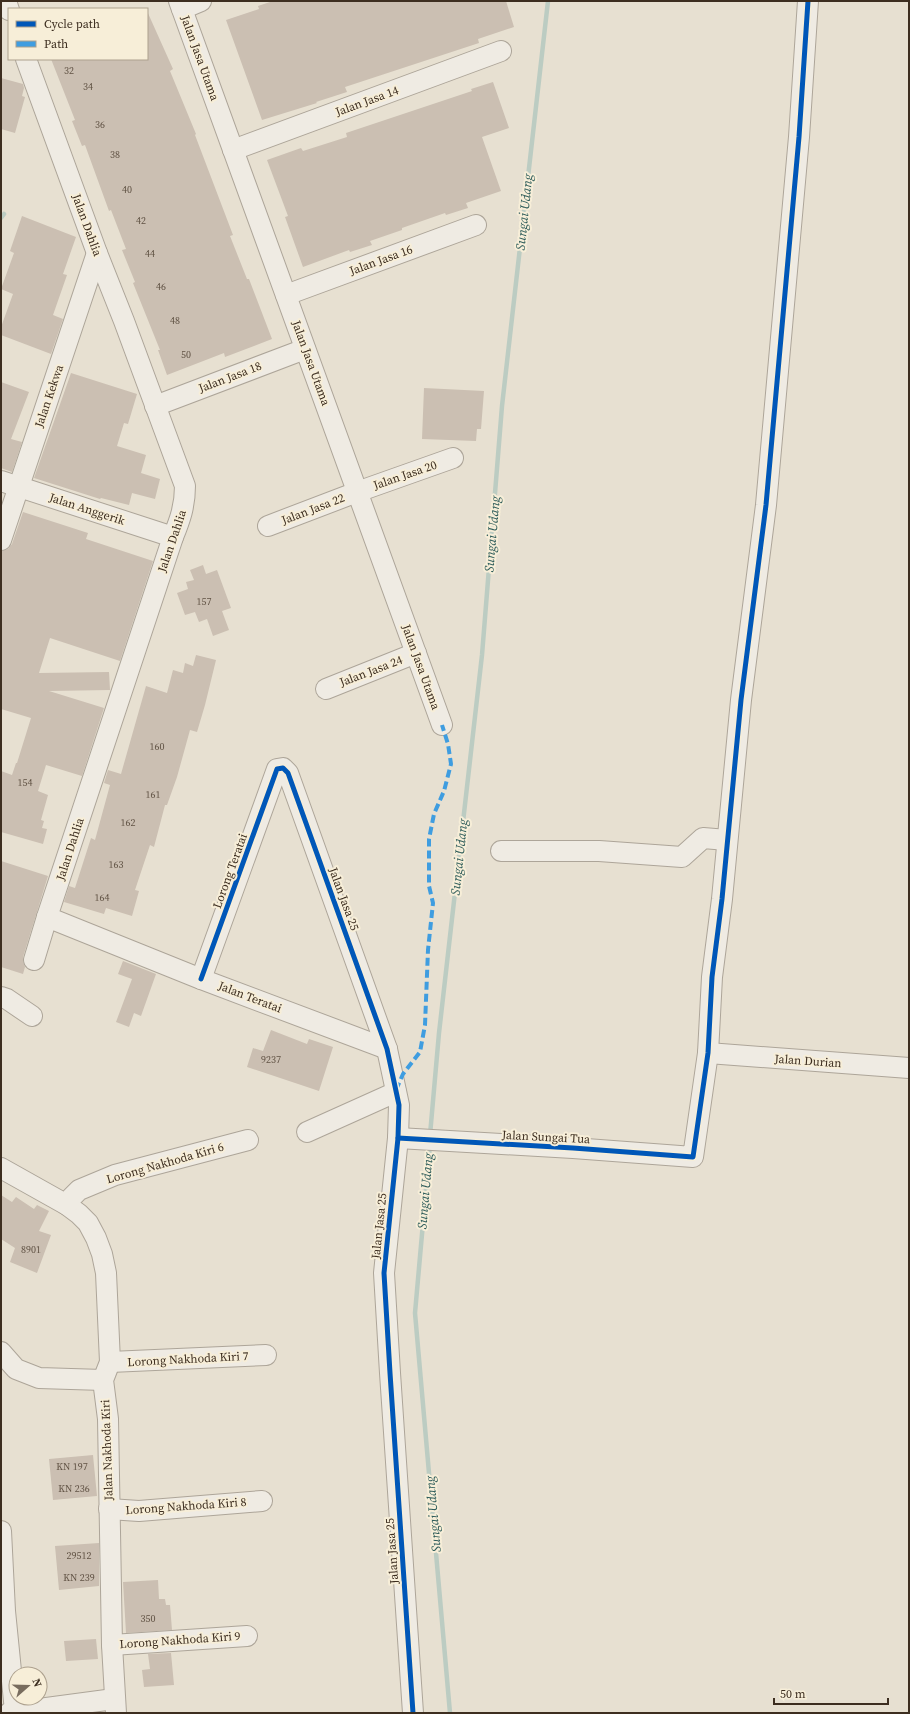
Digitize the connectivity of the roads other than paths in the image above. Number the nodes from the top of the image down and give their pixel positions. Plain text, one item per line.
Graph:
1 (201, 1) edge
2 (808, 1) edge
3 (180, 5) edge
4 (501, 51) dead end
5 (26, 60) edge
6 (233, 150) junction
7 (476, 225) dead end
8 (97, 253) junction
9 (286, 296) junction
10 (305, 349) junction
11 (155, 406) junction
12 (453, 458) dead end
13 (10, 484) edge
14 (358, 492) junction
15 (268, 526) dead end
16 (173, 537) junction
17 (1, 540) edge
18 (416, 653) junction
19 (326, 689) dead end
20 (442, 725) dead end
21 (277, 769) joint
22 (727, 840) junction
23 (501, 851) dead end
24 (47, 917) junction
25 (34, 960) dead end
26 (201, 979) junction
27 (1, 997) edge
28 (32, 1016) dead end
29 (387, 1049) junction
30 (708, 1053) junction
31 (909, 1068) edge
32 (396, 1092) junction
33 (307, 1132) dead end
34 (408, 1138) junction
35 (248, 1140) dead end
36 (1, 1168) edge
37 (67, 1205) junction
38 (1, 1352) edge
39 (266, 1355) dead end
40 (106, 1371) junction
41 (262, 1501) dead end
42 (109, 1509) junction
43 (1, 1531) edge
44 (3, 1612) edge
45 (248, 1636) dead end
46 (112, 1645) junction
47 (115, 1706) edge
48 (12, 1712) edge
49 (413, 1713) edge

1 - 3 street
2 - 22 street
3 - 6 street, Jalan Jasa Utama
4 - 6 street, Jalan Jasa 14
5 - 8 street, Jalan Dahlia
6 - 9 street, Jalan Jasa Utama
7 - 9 street, Jalan Jasa 16
8 - 11 street, Jalan Dahlia
8 - 13 street, Jalan Kekwa
9 - 10 street, Jalan Jasa Utama
10 - 11 street, Jalan Jasa 18
10 - 14 street, Jalan Jasa Utama
11 - 16 street, Jalan Dahlia
12 - 14 street, Jalan Jasa 20
13 - 16 street, Jalan Anggerik
13 - 17 street, Jalan Kekwa
14 - 15 street, Jalan Jasa 22
14 - 18 street, Jalan Jasa Utama
16 - 24 street, Jalan Dahlia
18 - 19 street, Jalan Jasa 24
18 - 20 street, Jalan Jasa Utama
21 - 26 street, Lorong Teratai
21 - 29 street, Jalan Jasa 25
22 - 23 street
22 - 30 street
24 - 25 street, Jalan Dahlia
24 - 26 street, Jalan Teratai
26 - 29 street, Jalan Teratai
27 - 28 street
29 - 32 street, Jalan Jasa 25
30 - 31 street, Jalan Durian
30 - 34 street, Jalan Sungai Tua
32 - 33 street
32 - 34 street, Jalan Jasa 25
34 - 49 street, Jalan Jasa 25
35 - 37 street, Lorong Nakhoda Kiri 6
36 - 37 street, Jalan Nakhoda Kiri
37 - 40 street, Jalan Nakhoda Kiri
38 - 40 street, Lorong Nakhoda Kiri 7
39 - 40 street, Lorong Nakhoda Kiri 7
40 - 42 street, Jalan Nakhoda Kiri
41 - 42 street, Lorong Nakhoda Kiri 8
42 - 46 street, Jalan Nakhoda Kiri
43 - 44 street
44 - 48 street
45 - 46 street, Lorong Nakhoda Kiri 9
46 - 47 street, Jalan Nakhoda Kiri
47 - 48 street

